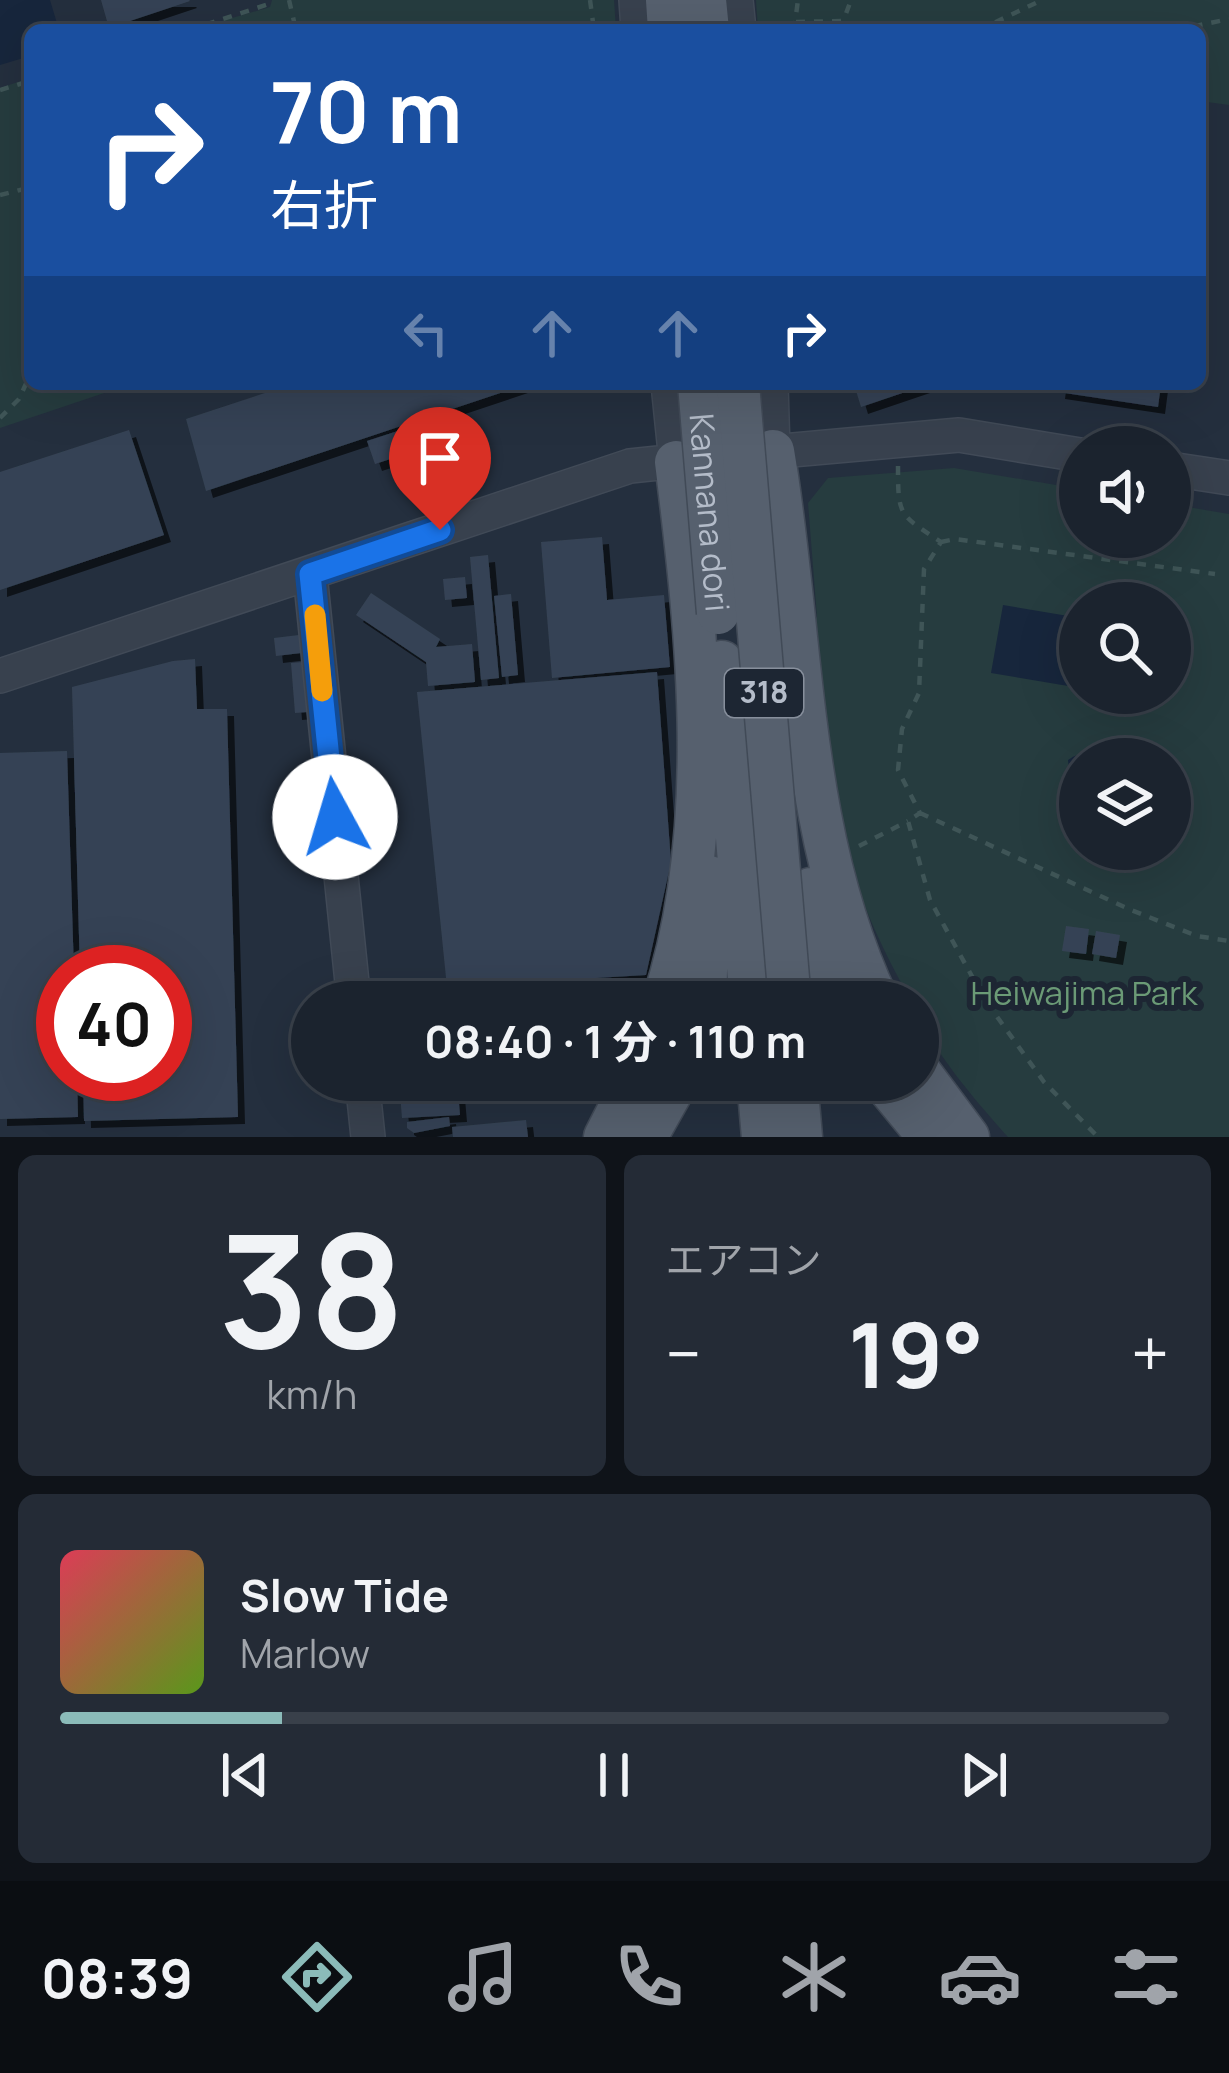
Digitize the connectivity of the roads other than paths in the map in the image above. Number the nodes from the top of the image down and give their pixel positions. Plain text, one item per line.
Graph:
1 (669, 390) edge
2 (700, 390) edge
3 (738, 390) edge
4 (771, 390) edge
5 (1036, 449) junction
6 (773, 451) junction
7 (1059, 452) edge
8 (676, 462) junction
9 (1191, 472) edge
10 (1229, 478) edge
11 (1030, 483) dead end
12 (310, 574) junction
13 (737, 612) junction
14 (0, 676) edge
15 (352, 981) edge
16 (668, 981) edge
17 (707, 981) edge
18 (750, 981) edge
19 (787, 981) edge
20 (831, 981) edge
21 (868, 981) edge
22 (939, 1098) edge
23 (364, 1101) edge
24 (623, 1101) edge
25 (666, 1101) edge
26 (760, 1101) edge
27 (798, 1101) edge
28 (899, 1101) edge
29 (368, 1137) edge
30 (605, 1137) edge
31 (646, 1137) edge
32 (763, 1137) edge
33 (801, 1137) edge
34 (929, 1137) edge
35 (968, 1137) edge

1 - 8 street
2 - 13 main road, Kannana dori / 318, bridge
3 - 13 main road, Kannana dori / 318, bridge
4 - 6 street
5 - 6 street
5 - 7 street
5 - 11 street
6 - 8 street
6 - 21 main road
8 - 12 street
8 - 16 main road
9 - 10 street
12 - 14 street
12 - 15 street
13 - 17 main road
13 - 18 main road, Kannana dori / 318
13 - 19 main road, Kannana dori / 318, bridge
13 - 20 main road, bridge
22 - 35 main road
23 - 29 street
24 - 30 main road
25 - 31 main road
26 - 32 main road
27 - 33 main road
28 - 34 main road

